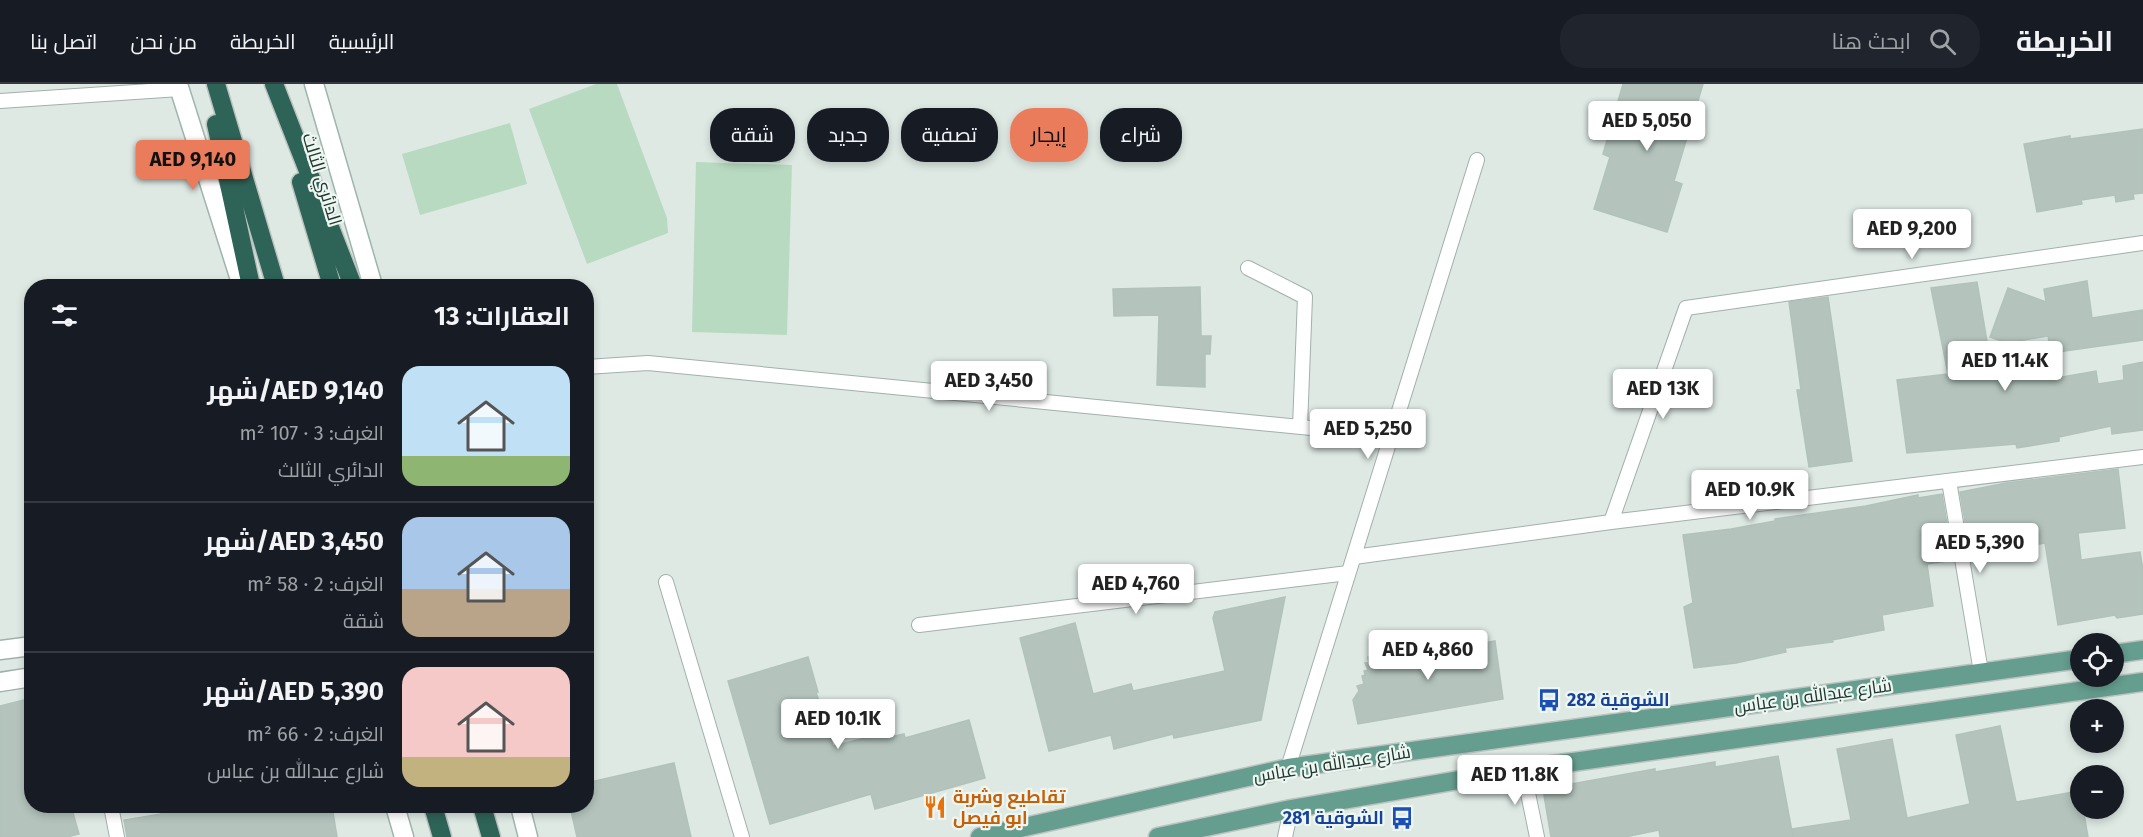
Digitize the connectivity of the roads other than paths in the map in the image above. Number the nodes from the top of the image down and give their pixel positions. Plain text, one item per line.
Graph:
1 (208, 84) edge
2 (216, 84) edge
3 (273, 84) edge
4 (314, 84) edge
5 (179, 87) edge
6 (0, 101) edge
7 (1477, 160) dead end
8 (2143, 243) edge
9 (1248, 268) dead end
10 (240, 279) edge
11 (250, 279) edge
12 (274, 279) edge
13 (330, 279) edge
14 (350, 279) edge
15 (371, 279) edge
16 (594, 367) edge
17 (1300, 427) junction
18 (1392, 436) junction
19 (2143, 457) edge
20 (1948, 480) junction
21 (1611, 522) junction
22 (1354, 557) junction
23 (1348, 573) junction
24 (666, 582) dead end
25 (919, 626) dead end
26 (24, 647) edge
27 (0, 650) edge
28 (2143, 650) edge
29 (2124, 653) edge
30 (2070, 659) edge
31 (1981, 672) junction
32 (24, 678) edge
33 (0, 682) edge
34 (2143, 682) edge
35 (1288, 768) junction
36 (1523, 769) junction
37 (1291, 809) junction
38 (112, 813) edge
39 (397, 813) edge
40 (435, 813) edge
41 (484, 813) edge
42 (522, 813) edge
43 (117, 837) edge
44 (404, 837) edge
45 (442, 837) edge
46 (491, 837) edge
47 (528, 837) edge
48 (742, 837) edge
49 (980, 837) edge
50 (1158, 837) edge
51 (1285, 837) edge
52 (1537, 837) edge

1 - 11 highway
2 - 12 highway
3 - 13 highway, الدائري الثالث
3 - 14 highway
4 - 15 main road
5 - 6 street
5 - 10 main road
7 - 18 street
8 - 21 street
9 - 17 street
16 - 17 street
17 - 18 street
18 - 22 street
19 - 20 street
20 - 21 street
20 - 31 street
21 - 22 street
22 - 23 street
23 - 25 street
23 - 35 street
24 - 48 street
26 - 27 main road
28 - 29 main road
30 - 31 main road, شارع عبدالله بن عباس
31 - 35 main road, شارع عبدالله بن عباس
32 - 33 main road
34 - 36 main road, شارع عبدالله بن عباس
35 - 49 main road, شارع عبدالله بن عباس
36 - 37 main road, شارع عبدالله بن عباس
36 - 52 street
37 - 50 main road, شارع عبدالله بن عباس
37 - 51 street
38 - 43 street
39 - 44 main road
40 - 45 highway
41 - 46 highway
42 - 47 main road

